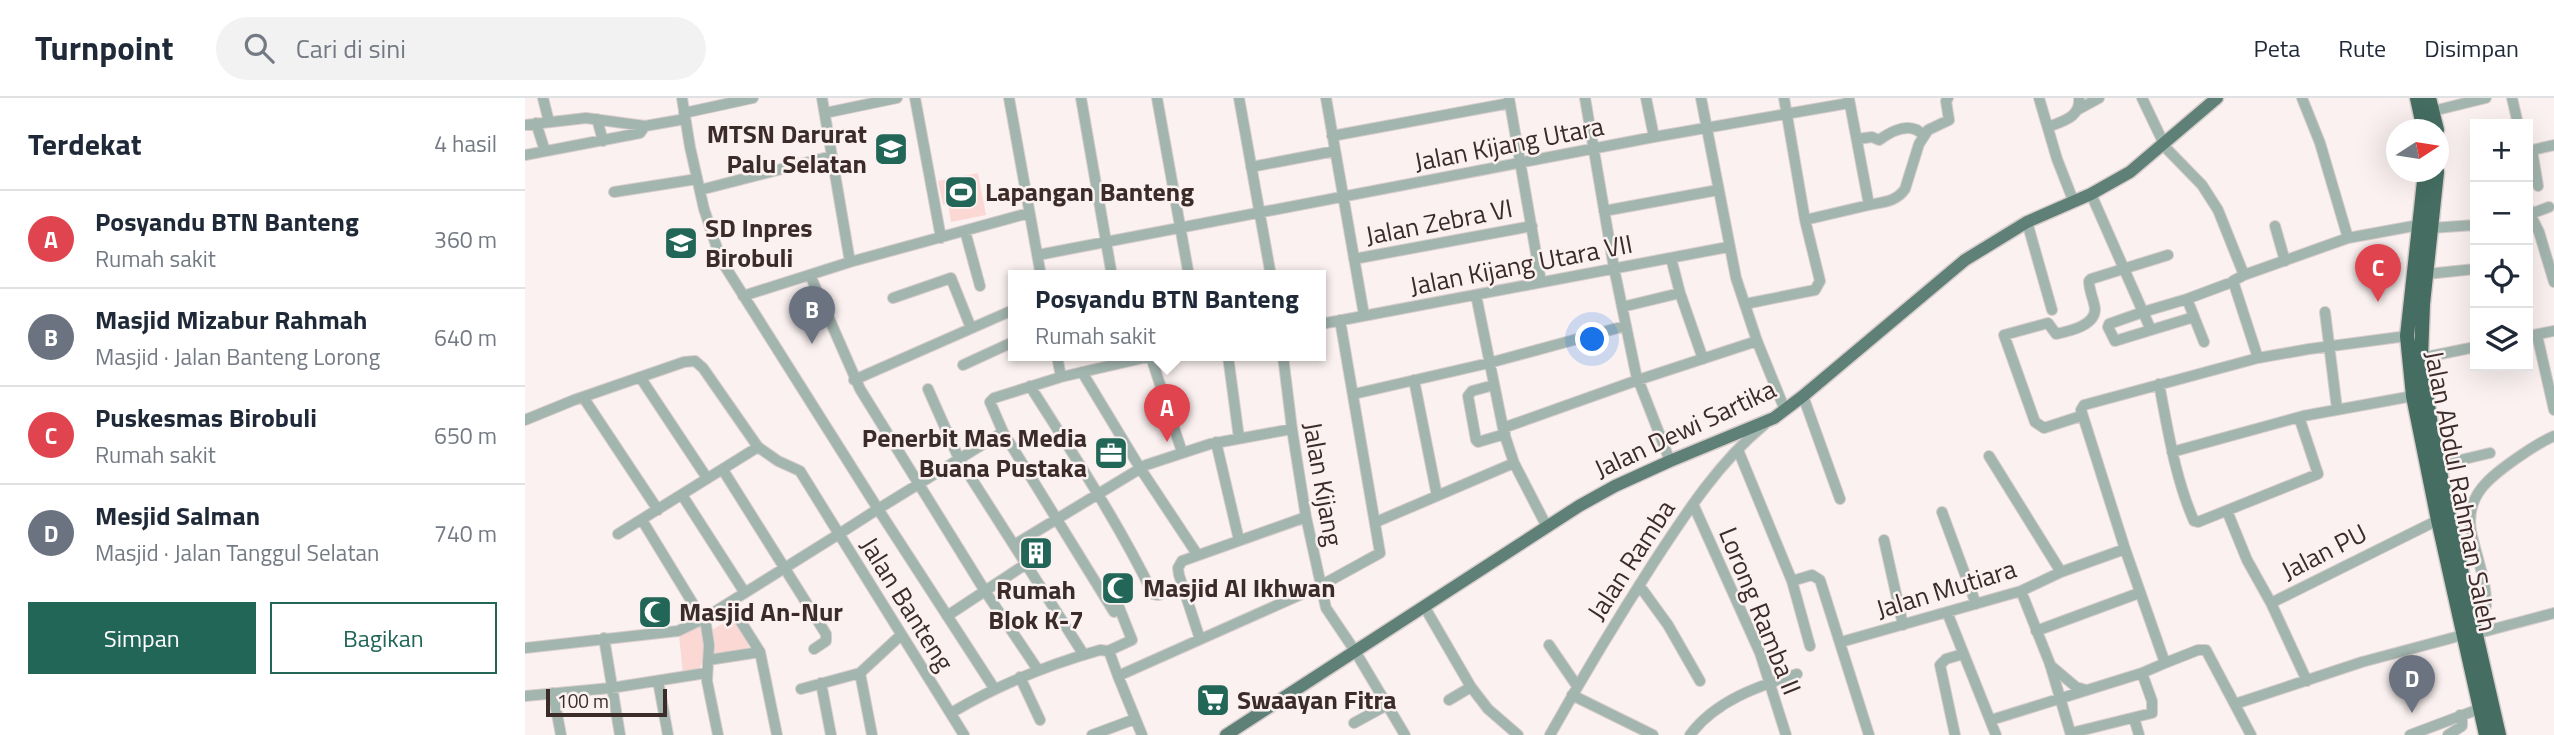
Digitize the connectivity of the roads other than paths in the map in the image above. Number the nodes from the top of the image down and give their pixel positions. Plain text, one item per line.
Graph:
1 (543, 98) edge
2 (682, 98) edge
3 (753, 98) edge
4 (822, 98) edge
5 (897, 98) edge
6 (915, 98) edge
7 (1009, 98) edge
8 (1081, 98) edge
9 (1157, 98) edge
10 (1239, 98) edge
11 (1326, 98) edge
12 (1585, 98) edge
13 (1646, 98) edge
14 (1702, 98) edge
15 (1784, 98) edge
16 (1948, 98) edge
17 (2039, 98) edge
18 (2078, 98) edge
19 (2099, 98) edge
20 (2142, 98) edge
21 (2217, 98) edge
22 (2302, 98) edge
23 (2417, 98) edge
24 (2484, 98) edge
25 (2512, 98) edge
26 (1510, 100) edge
27 (1849, 100) edge
28 (2431, 104) edge
29 (2077, 110) junction
30 (825, 113) junction
31 (1787, 113) junction
32 (684, 116) junction
33 (597, 119) junction
34 (2422, 119) edge
35 (2517, 119) edge
36 (549, 122) junction
37 (530, 124) edge
38 (645, 126) junction
39 (1707, 127) junction
40 (2048, 127) junction
41 (1332, 136) junction
42 (1924, 136) junction
43 (1654, 137) junction
44 (1857, 139) junction
45 (603, 141) junction
46 (2164, 144) junction
47 (2554, 145) edge
48 (1594, 149) junction
49 (2533, 150) edge
50 (545, 151) junction
51 (1335, 151) junction
52 (525, 155) edge
53 (832, 156) junction
54 (1522, 163) junction
55 (2533, 163) edge
56 (1251, 167) junction
57 (697, 179) junction
58 (2425, 182) edge
59 (2435, 182) edge
60 (2539, 186) dead end
61 (700, 190) junction
62 (1719, 190) junction
63 (614, 192) dead end
64 (2091, 194) junction
65 (1342, 197) junction
66 (2073, 200) junction
67 (1869, 205) junction
68 (2549, 207) dead end
69 (1604, 211) junction
70 (2533, 211) edge
71 (1260, 212) junction
72 (1029, 213) junction
73 (1805, 220) junction
74 (2533, 220) edge
75 (2028, 222) junction
76 (2470, 225) edge
77 (1532, 226) junction
78 (2275, 226) dead end
79 (2425, 227) junction
80 (1181, 228) junction
81 (965, 231) junction
82 (941, 238) junction
83 (2348, 239) junction
84 (1106, 241) junction
85 (1728, 247) junction
86 (1038, 255) junction
87 (2168, 255) dead end
88 (1671, 258) junction
89 (1354, 259) junction
90 (2285, 261) junction
91 (850, 262) junction
92 (1614, 268) junction
93 (2124, 269) junction
94 (1040, 270) edge
95 (1111, 270) edge
96 (1188, 270) edge
97 (1270, 270) edge
98 (2470, 270) edge
99 (2427, 274) junction
100 (810, 275) junction
101 (2244, 275) junction
102 (1541, 282) junction
103 (2554, 282) edge
104 (2227, 284) dead end
105 (980, 286) dead end
106 (1680, 293) junction
107 (1476, 295) junction
108 (743, 296) junction
109 (893, 298) dead end
110 (2187, 299) junction
111 (1745, 304) junction
112 (1622, 307) junction
113 (2052, 310) dead end
114 (1008, 312) edge
115 (2143, 312) junction
116 (2325, 312) dead end
117 (1364, 315) junction
118 (2194, 317) junction
119 (1341, 320) junction
120 (1326, 323) edge
121 (1625, 326) junction
122 (971, 328) junction
123 (2151, 330) junction
124 (2554, 331) edge
125 (2533, 335) edge
126 (2407, 336) junction
127 (1757, 341) junction
128 (2204, 342) dead end
129 (1008, 344) edge
130 (2329, 346) junction
131 (2470, 348) edge
132 (2258, 358) junction
133 (2421, 358) junction
134 (1703, 359) junction
135 (1058, 361) edge
136 (1120, 361) edge
137 (1153, 361) edge
138 (1229, 361) edge
139 (1284, 361) edge
140 (1489, 363) junction
141 (963, 365) dead end
142 (1082, 372) junction
143 (640, 377) junction
144 (1061, 377) junction
145 (854, 380) junction
146 (1414, 380) junction
147 (1638, 380) junction
148 (2159, 384) junction
149 (1494, 385) junction
150 (1030, 386) junction
151 (928, 389) dead end
152 (1354, 394) junction
153 (1804, 396) junction
154 (2413, 396) junction
155 (583, 397) junction
156 (2337, 409) junction
157 (1785, 410) junction
158 (2554, 410) edge
159 (2081, 413) junction
160 (2299, 417) junction
161 (525, 420) edge
162 (1767, 422) junction
163 (1292, 429) junction
164 (1504, 431) junction
165 (1003, 432) junction
166 (2554, 436) edge
167 (1239, 438) junction
168 (1216, 442) junction
169 (758, 447) junction
170 (1738, 450) junction
171 (1182, 452) junction
172 (2172, 452) junction
173 (2490, 453) dead end
174 (1989, 456) dead end
175 (959, 459) junction
176 (1670, 461) junction
177 (1514, 463) junction
178 (2439, 465) junction
179 (1140, 468) junction
180 (723, 470) junction
181 (707, 478) junction
182 (918, 485) junction
183 (1098, 493) junction
184 (682, 495) junction
185 (1437, 496) junction
186 (1840, 499) dead end
187 (1693, 504) junction
188 (878, 509) junction
189 (658, 510) junction
190 (2227, 511) junction
191 (1942, 512) dead end
192 (1306, 517) junction
193 (642, 520) junction
194 (1056, 520) junction
195 (2438, 520) junction
196 (1377, 522) junction
197 (1546, 525) junction
198 (618, 534) dead end
199 (839, 534) junction
200 (1239, 540) junction
201 (1884, 540) dead end
202 (1014, 545) junction
203 (2125, 549) junction
204 (1197, 554) junction
205 (2451, 554) junction
206 (1026, 564) junction
207 (785, 568) junction
208 (2061, 572) junction
209 (1792, 581) junction
210 (1639, 585) junction
211 (1183, 586) junction
212 (1320, 586) junction
213 (985, 591) junction
214 (2021, 591) junction
215 (745, 593) junction
216 (2139, 593) junction
217 (1115, 597) dead end
218 (729, 603) junction
219 (2271, 603) junction
220 (1976, 604) junction
221 (1424, 606) junction
222 (1114, 612) dead end
223 (1947, 612) junction
224 (2470, 612) junction
225 (2554, 613) edge
226 (947, 616) junction
227 (703, 619) junction
228 (1903, 625) junction
229 (2036, 631) junction
230 (901, 635) junction
231 (2469, 635) junction
232 (604, 638) junction
233 (1200, 639) junction
234 (1841, 642) junction
235 (1549, 645) dead end
236 (1810, 646) dead end
237 (525, 648) edge
238 (814, 649) dead end
239 (1108, 651) junction
240 (1355, 651) junction
241 (760, 652) junction
242 (1084, 654) junction
243 (1963, 654) junction
244 (708, 660) junction
245 (2165, 663) junction
246 (2050, 664) junction
247 (1038, 670) junction
248 (706, 673) junction
249 (860, 673) junction
250 (2142, 673) junction
251 (1797, 674) dead end
252 (1118, 676) junction
253 (1020, 677) junction
254 (658, 681) junction
255 (1700, 681) dead end
256 (2308, 681) junction
257 (821, 683) junction
258 (1769, 683) junction
259 (1471, 687) junction
260 (611, 688) junction
261 (801, 688) dead end
262 (994, 688) junction
263 (1575, 690) junction
264 (2087, 691) junction
265 (553, 693) junction
266 (525, 696) edge
267 (1449, 699) dead end
268 (2060, 699) junction
269 (2235, 704) junction
270 (1387, 705) junction
271 (2479, 709) junction
272 (951, 713) junction
273 (2460, 715) junction
274 (2134, 718) junction
275 (1135, 719) junction
276 (1040, 720) dead end
277 (1991, 720) junction
278 (1353, 723) dead end
279 (2071, 734) edge
280 (561, 735) edge
281 (620, 735) edge
282 (667, 735) edge
283 (718, 735) edge
284 (777, 735) edge
285 (831, 735) edge
286 (872, 735) edge
287 (964, 735) edge
288 (1092, 735) edge
289 (1142, 735) edge
290 (1226, 735) edge
291 (1405, 735) edge
292 (1518, 735) edge
293 (1550, 735) edge
294 (1653, 735) edge
295 (1690, 735) edge
296 (1786, 735) edge
297 (1869, 735) edge
298 (1955, 735) edge
299 (1996, 735) edge
300 (2139, 735) edge
301 (2251, 735) edge
302 (2410, 735) edge
303 (2448, 735) edge
304 (2486, 735) edge
305 (2499, 735) edge

1 - 36 street
2 - 32 street, Jalan Banteng
3 - 32 street
4 - 30 street
5 - 30 street
6 - 82 street
7 - 72 street
8 - 84 street
9 - 80 street
10 - 56 street
11 - 41 street, Jalan Zebra VI
12 - 48 street
13 - 43 street
14 - 39 street
15 - 31 street
16 - 42 street
17 - 40 street
18 - 29 street
19 - 29 street
20 - 46 street
21 - 46 main road, Jalan Dewi Sartika
22 - 83 street
23 - 34 highway
24 - 28 street
25 - 35 street
26 - 41 street
26 - 54 street
27 - 31 street, Jalan Kijang Utara
27 - 44 street
29 - 40 street
30 - 53 street
31 - 39 street, Jalan Kijang Utara
31 - 73 street
32 - 38 street
32 - 57 street, Jalan Banteng
33 - 36 street
33 - 38 street
33 - 45 street
36 - 37 street
37 - 50 street
38 - 45 street
39 - 43 street, Jalan Kijang Utara
39 - 62 street
40 - 66 street
41 - 51 street, Jalan Zebra VI
42 - 44 street
42 - 67 street
43 - 48 street, Jalan Kijang Utara
44 - 67 street
45 - 50 street
46 - 64 main road, Jalan Dewi Sartika
46 - 101 street
47 - 49 street
48 - 54 street, Jalan Kijang Utara
48 - 69 street
50 - 52 street
51 - 56 street
51 - 65 street, Jalan Zebra VI
53 - 61 street
53 - 91 street
54 - 65 street, Jalan Kijang Utara
54 - 77 street
55 - 60 street
56 - 71 street
57 - 61 street, Jalan Banteng
57 - 63 street
58 - 79 highway, Jalan Abdul Rahman Saleh
59 - 79 highway, Jalan Abdul Rahman Saleh
61 - 108 street, Jalan Banteng
62 - 69 street
62 - 85 street
64 - 66 main road, Jalan Dewi Sartika
64 - 93 street
65 - 71 street, Jalan Kijang Utara
65 - 89 street, Jalan Zebra VI
66 - 75 main road, Jalan Dewi Sartika
67 - 73 street
68 - 70 street
69 - 92 street
71 - 80 street, Jalan Kijang Utara
71 - 97 street
72 - 81 street
72 - 86 street
73 - 111 street
74 - 103 street
75 - 113 street
75 - 153 main road, Jalan Dewi Sartika
76 - 79 street
77 - 89 street, Jalan Zebra VI
77 - 102 street
78 - 90 street
79 - 83 street
79 - 99 highway, Jalan Abdul Rahman Saleh
79 - 126 highway, Jalan Abdul Rahman Saleh
80 - 84 street, Jalan Kijang Utara
80 - 96 street
81 - 82 street
81 - 105 street
82 - 91 street
83 - 90 street
84 - 86 street, Jalan Kijang Utara
84 - 95 street
85 - 88 street, Jalan Kijang Utara VII
85 - 111 street
86 - 94 street
87 - 93 street
88 - 92 street, Jalan Kijang Utara VII
88 - 106 street
89 - 117 street, Jalan Zebra VI
90 - 101 street
91 - 100 street
92 - 102 street, Jalan Kijang Utara VII
92 - 112 street
93 - 115 street
93 - 159 street
98 - 99 street
99 - 133 highway, Jalan Abdul Rahman Saleh
100 - 108 street
100 - 145 street
101 - 132 street
102 - 107 street, Jalan Kijang Utara VII
104 - 110 street
106 - 112 street
106 - 134 street
107 - 117 street, Jalan Kijang Utara VII
107 - 140 street
108 - 188 street, Jalan Banteng
109 - 122 street
110 - 115 street
110 - 118 street
111 - 127 street
112 - 121 street
114 - 122 street
115 - 123 street
115 - 123 street
116 - 130 street
117 - 119 street, Jalan Kijang Utara VII
118 - 123 street
118 - 128 street
119 - 120 street, Jalan Kijang Utara VII
119 - 152 street
121 - 140 street
121 - 147 street
122 - 145 street
124 - 125 street
125 - 158 street
126 - 130 street
126 - 154 highway, Jalan Abdul Rahman Saleh
127 - 134 street
127 - 157 street
129 - 141 street
130 - 132 street
130 - 156 street
131 - 133 street
132 - 148 street
133 - 178 highway, Jalan Abdul Rahman Saleh
134 - 147 street
135 - 144 street
136 - 142 street
137 - 171 street
138 - 167 street
139 - 163 street, Jalan Kijang
140 - 146 street
140 - 149 street
142 - 144 street
142 - 179 street
143 - 155 street
143 - 169 street
143 - 181 street
144 - 150 street
145 - 182 street
146 - 152 street
146 - 185 street
147 - 164 street
147 - 176 street
148 - 159 street
148 - 172 street
149 - 164 street
149 - 164 street
150 - 165 street
150 - 183 street
151 - 175 street
152 - 196 street
153 - 157 main road, Jalan Dewi Sartika
153 - 186 street
154 - 156 street
154 - 195 highway, Jalan Abdul Rahman Saleh
155 - 161 street
155 - 189 street
156 - 160 street
157 - 162 main road, Jalan Dewi Sartika
159 - 203 street
160 - 172 street
160 - 190 street
162 - 170 street, Jalan Ramba
162 - 176 main road, Jalan Dewi Sartika
163 - 167 street
163 - 192 street, Jalan Kijang
164 - 177 street
165 - 175 street
165 - 194 street
166 - 224 street
167 - 168 street
168 - 171 street
168 - 200 street
169 - 180 street
169 - 199 street
170 - 187 street, Jalan Ramba
170 - 209 street
171 - 179 street
172 - 190 street
173 - 178 street
174 - 208 street, Jalan Mutiara
175 - 182 street
175 - 202 street
176 - 197 main road, Jalan Dewi Sartika
177 - 185 street
177 - 197 street
178 - 205 highway, Jalan Abdul Rahman Saleh
179 - 183 street
179 - 204 street
180 - 181 street
180 - 207 street
181 - 184 street
182 - 188 street
182 - 213 street
183 - 194 street
183 - 211 street
184 - 189 street
184 - 215 street
185 - 196 street
187 - 210 street, Jalan Ramba
187 - 258 street, Lorong Ramba II
188 - 199 street, Jalan Banteng
188 - 226 street, Jalan Banteng
189 - 193 street
190 - 219 street
191 - 220 street
192 - 200 street
192 - 212 street, Jalan Kijang
193 - 198 street
193 - 227 street
194 - 202 street
194 - 222 street
195 - 205 highway, Jalan Abdul Rahman Saleh
195 - 219 street, Jalan PU
196 - 212 street
197 - 221 main road, Jalan Dewi Sartika
199 - 207 street
199 - 230 street, Jalan Banteng
200 - 204 street
201 - 228 street
202 - 206 street
203 - 208 street, Jalan Mutiara
203 - 216 street
204 - 211 street
205 - 224 highway, Jalan Abdul Rahman Saleh
205 - 231 highway, Jalan Abdul Rahman Saleh
206 - 213 street
206 - 242 street
207 - 215 street
207 - 238 street
208 - 214 street, Jalan Mutiara
209 - 234 street
209 - 236 street
210 - 255 street
210 - 263 street, Jalan Ramba
211 - 233 street
212 - 233 street
212 - 240 street, Jalan Kijang
213 - 226 street
213 - 247 street
214 - 220 street, Jalan Mutiara
214 - 229 street
215 - 218 street
216 - 229 street
216 - 245 street
217 - 239 street
218 - 227 street
218 - 241 street
219 - 256 street, Jalan PU
220 - 223 street, Jalan Mutiara
221 - 240 main road, Jalan Dewi Sartika
221 - 259 street
223 - 228 street, Jalan Mutiara
223 - 243 street
224 - 231 highway, Jalan Abdul Rahman Saleh
225 - 231 street
226 - 262 street, Jalan Banteng
227 - 232 street
227 - 244 street
228 - 234 street, Jalan Mutiara
229 - 246 street
230 - 249 street
230 - 272 street, Jalan Banteng
231 - 256 street
231 - 271 highway, Jalan Abdul Rahman Saleh
231 - 305 highway, Jalan Abdul Rahman Saleh
232 - 237 street
232 - 260 street
233 - 252 street
234 - 297 street
235 - 263 street
239 - 242 street
239 - 252 street
240 - 270 street, Jalan Kijang
240 - 290 main road, Jalan Dewi Sartika
241 - 244 street
241 - 284 street
242 - 247 street
243 - 277 street
243 - 298 street
244 - 248 street
245 - 250 street
245 - 269 street
246 - 264 street
246 - 268 street
247 - 253 street
248 - 254 street
248 - 283 street
249 - 257 street
249 - 286 street
250 - 264 street
250 - 274 street
251 - 258 street
252 - 275 street
253 - 262 street
253 - 276 street
254 - 260 street
254 - 282 street
256 - 269 street
257 - 261 street
257 - 285 street
258 - 295 street
258 - 296 street, Lorong Ramba II
259 - 267 street
259 - 292 street
260 - 265 street
260 - 281 street
262 - 272 street
263 - 293 street, Jalan Ramba
263 - 294 street
264 - 268 street
265 - 266 street
265 - 280 street
268 - 277 street
268 - 279 street
269 - 301 street
270 - 278 street
270 - 291 street, Jalan Kijang
271 - 273 street
271 - 304 highway, Jalan Abdul Rahman Saleh
272 - 287 street, Jalan Banteng
273 - 302 street
273 - 303 street
274 - 279 street
274 - 300 street
275 - 288 street
275 - 289 street
277 - 299 street

